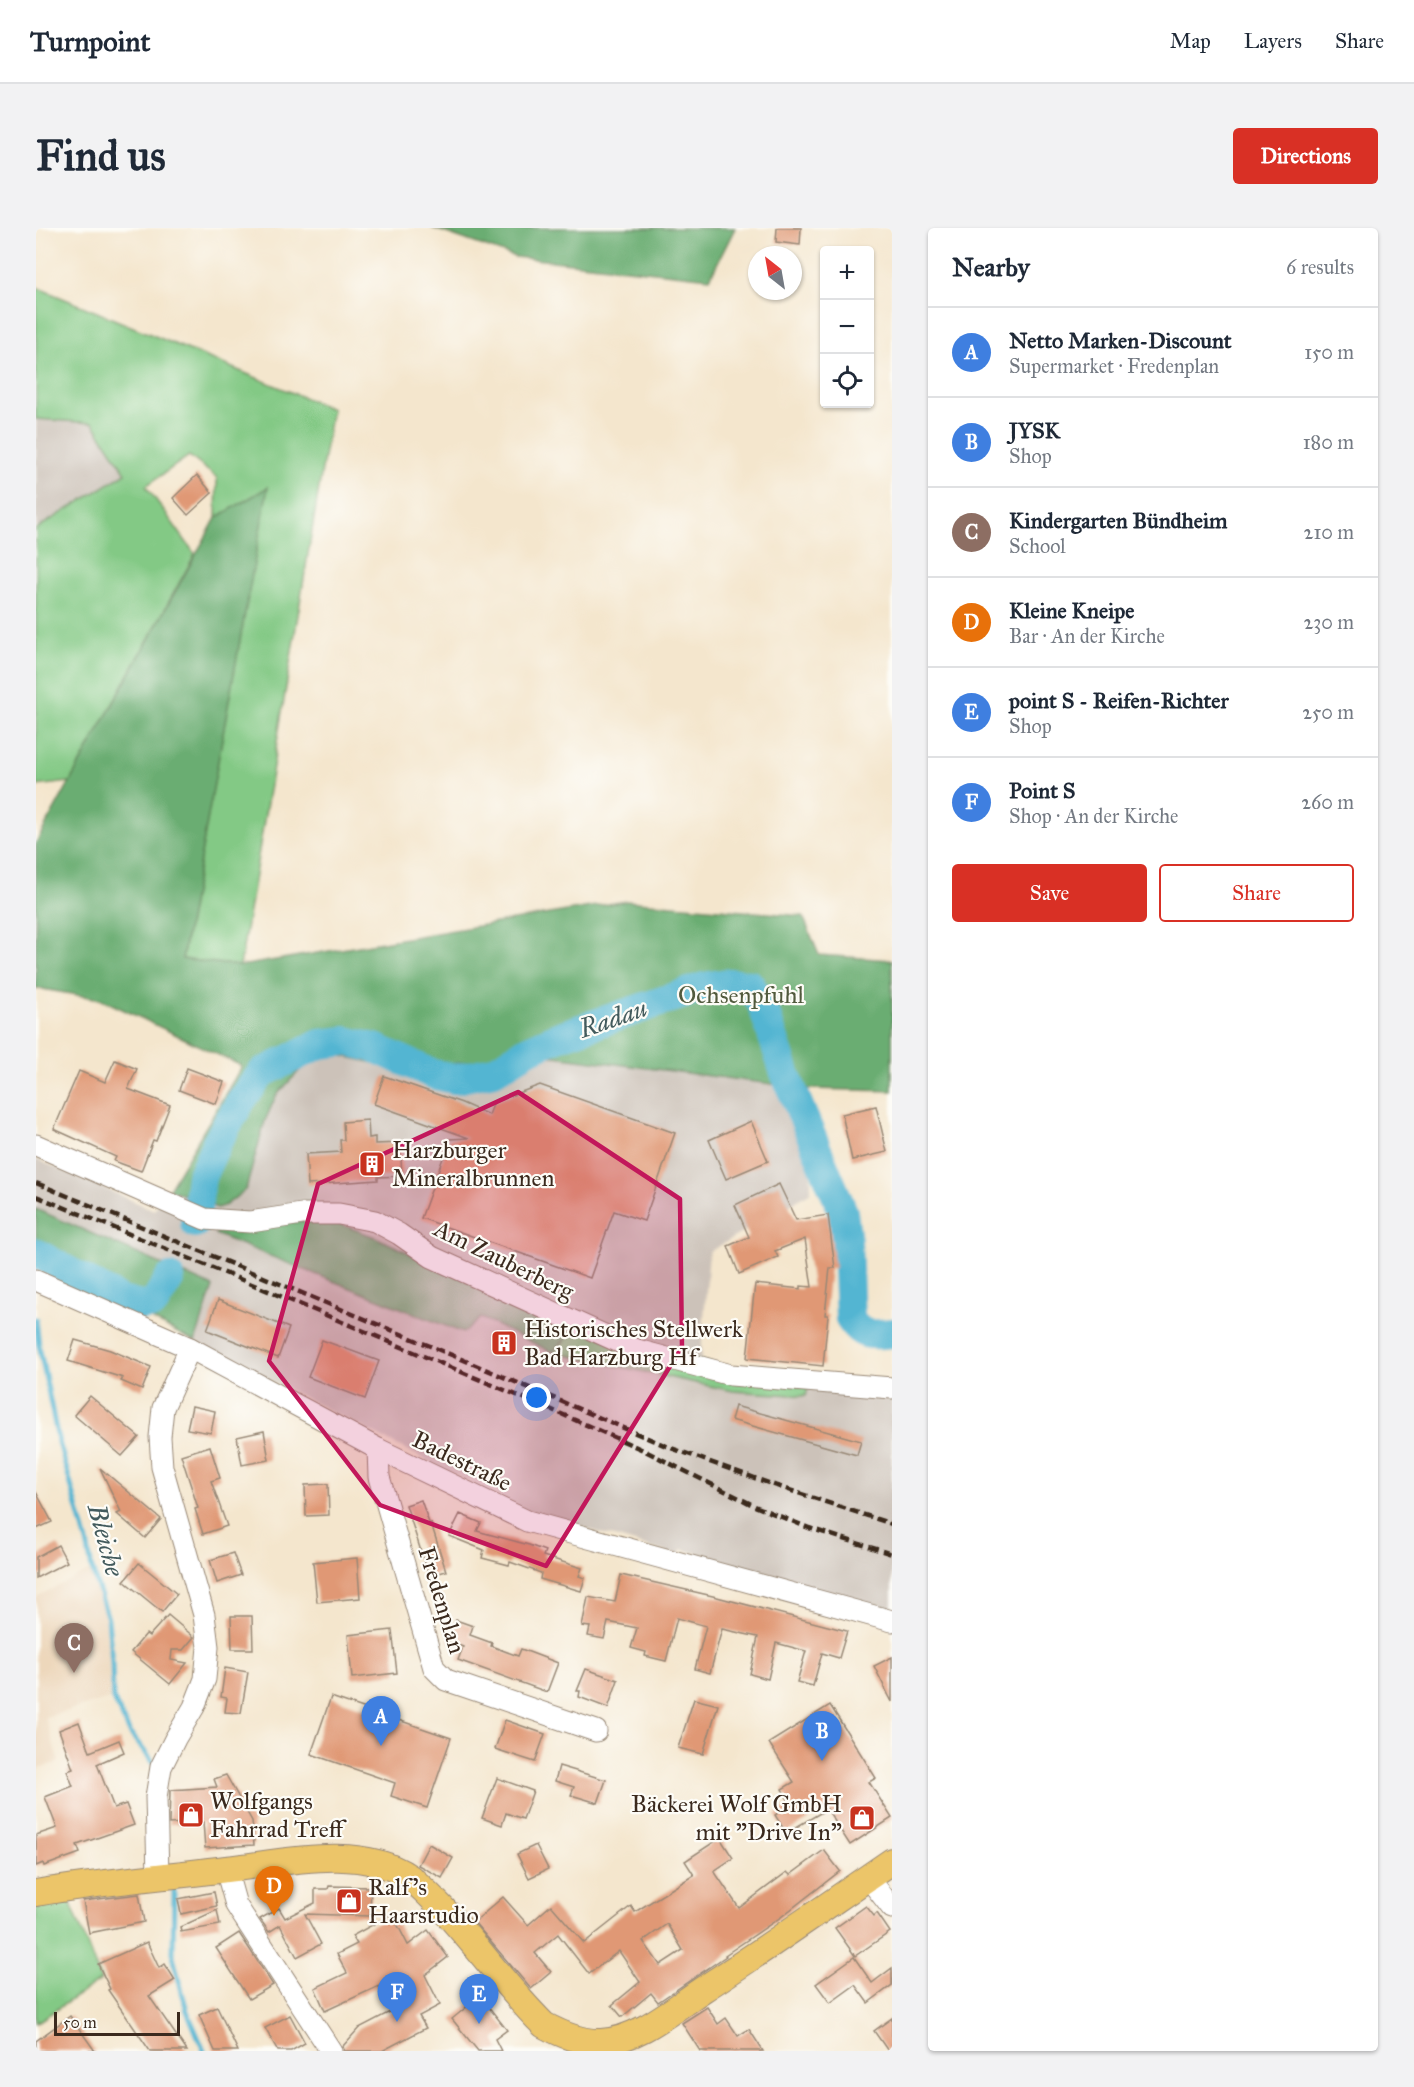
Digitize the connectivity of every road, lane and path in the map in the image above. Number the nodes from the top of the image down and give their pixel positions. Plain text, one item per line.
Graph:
1 (36, 1145) edge
2 (36, 1280) edge
3 (190, 1348) junction
4 (892, 1388) edge
5 (378, 1449) junction
6 (892, 1621) edge
7 (596, 1731) dead end
8 (892, 1861) edge
9 (226, 1869) junction
10 (158, 1875) junction
11 (868, 1877) junction
12 (36, 1893) edge
13 (892, 1908) edge
14 (560, 2043) edge
15 (331, 2051) edge

1 - 4 street, Am Zauberberg
2 - 3 street, Badestraße
3 - 5 street, Badestraße
3 - 10 street
5 - 6 street, Badestraße
5 - 7 street, Fredenplan
8 - 11 main road
9 - 10 main road
9 - 14 main road
9 - 15 street
10 - 12 main road
11 - 13 street
11 - 14 main road

